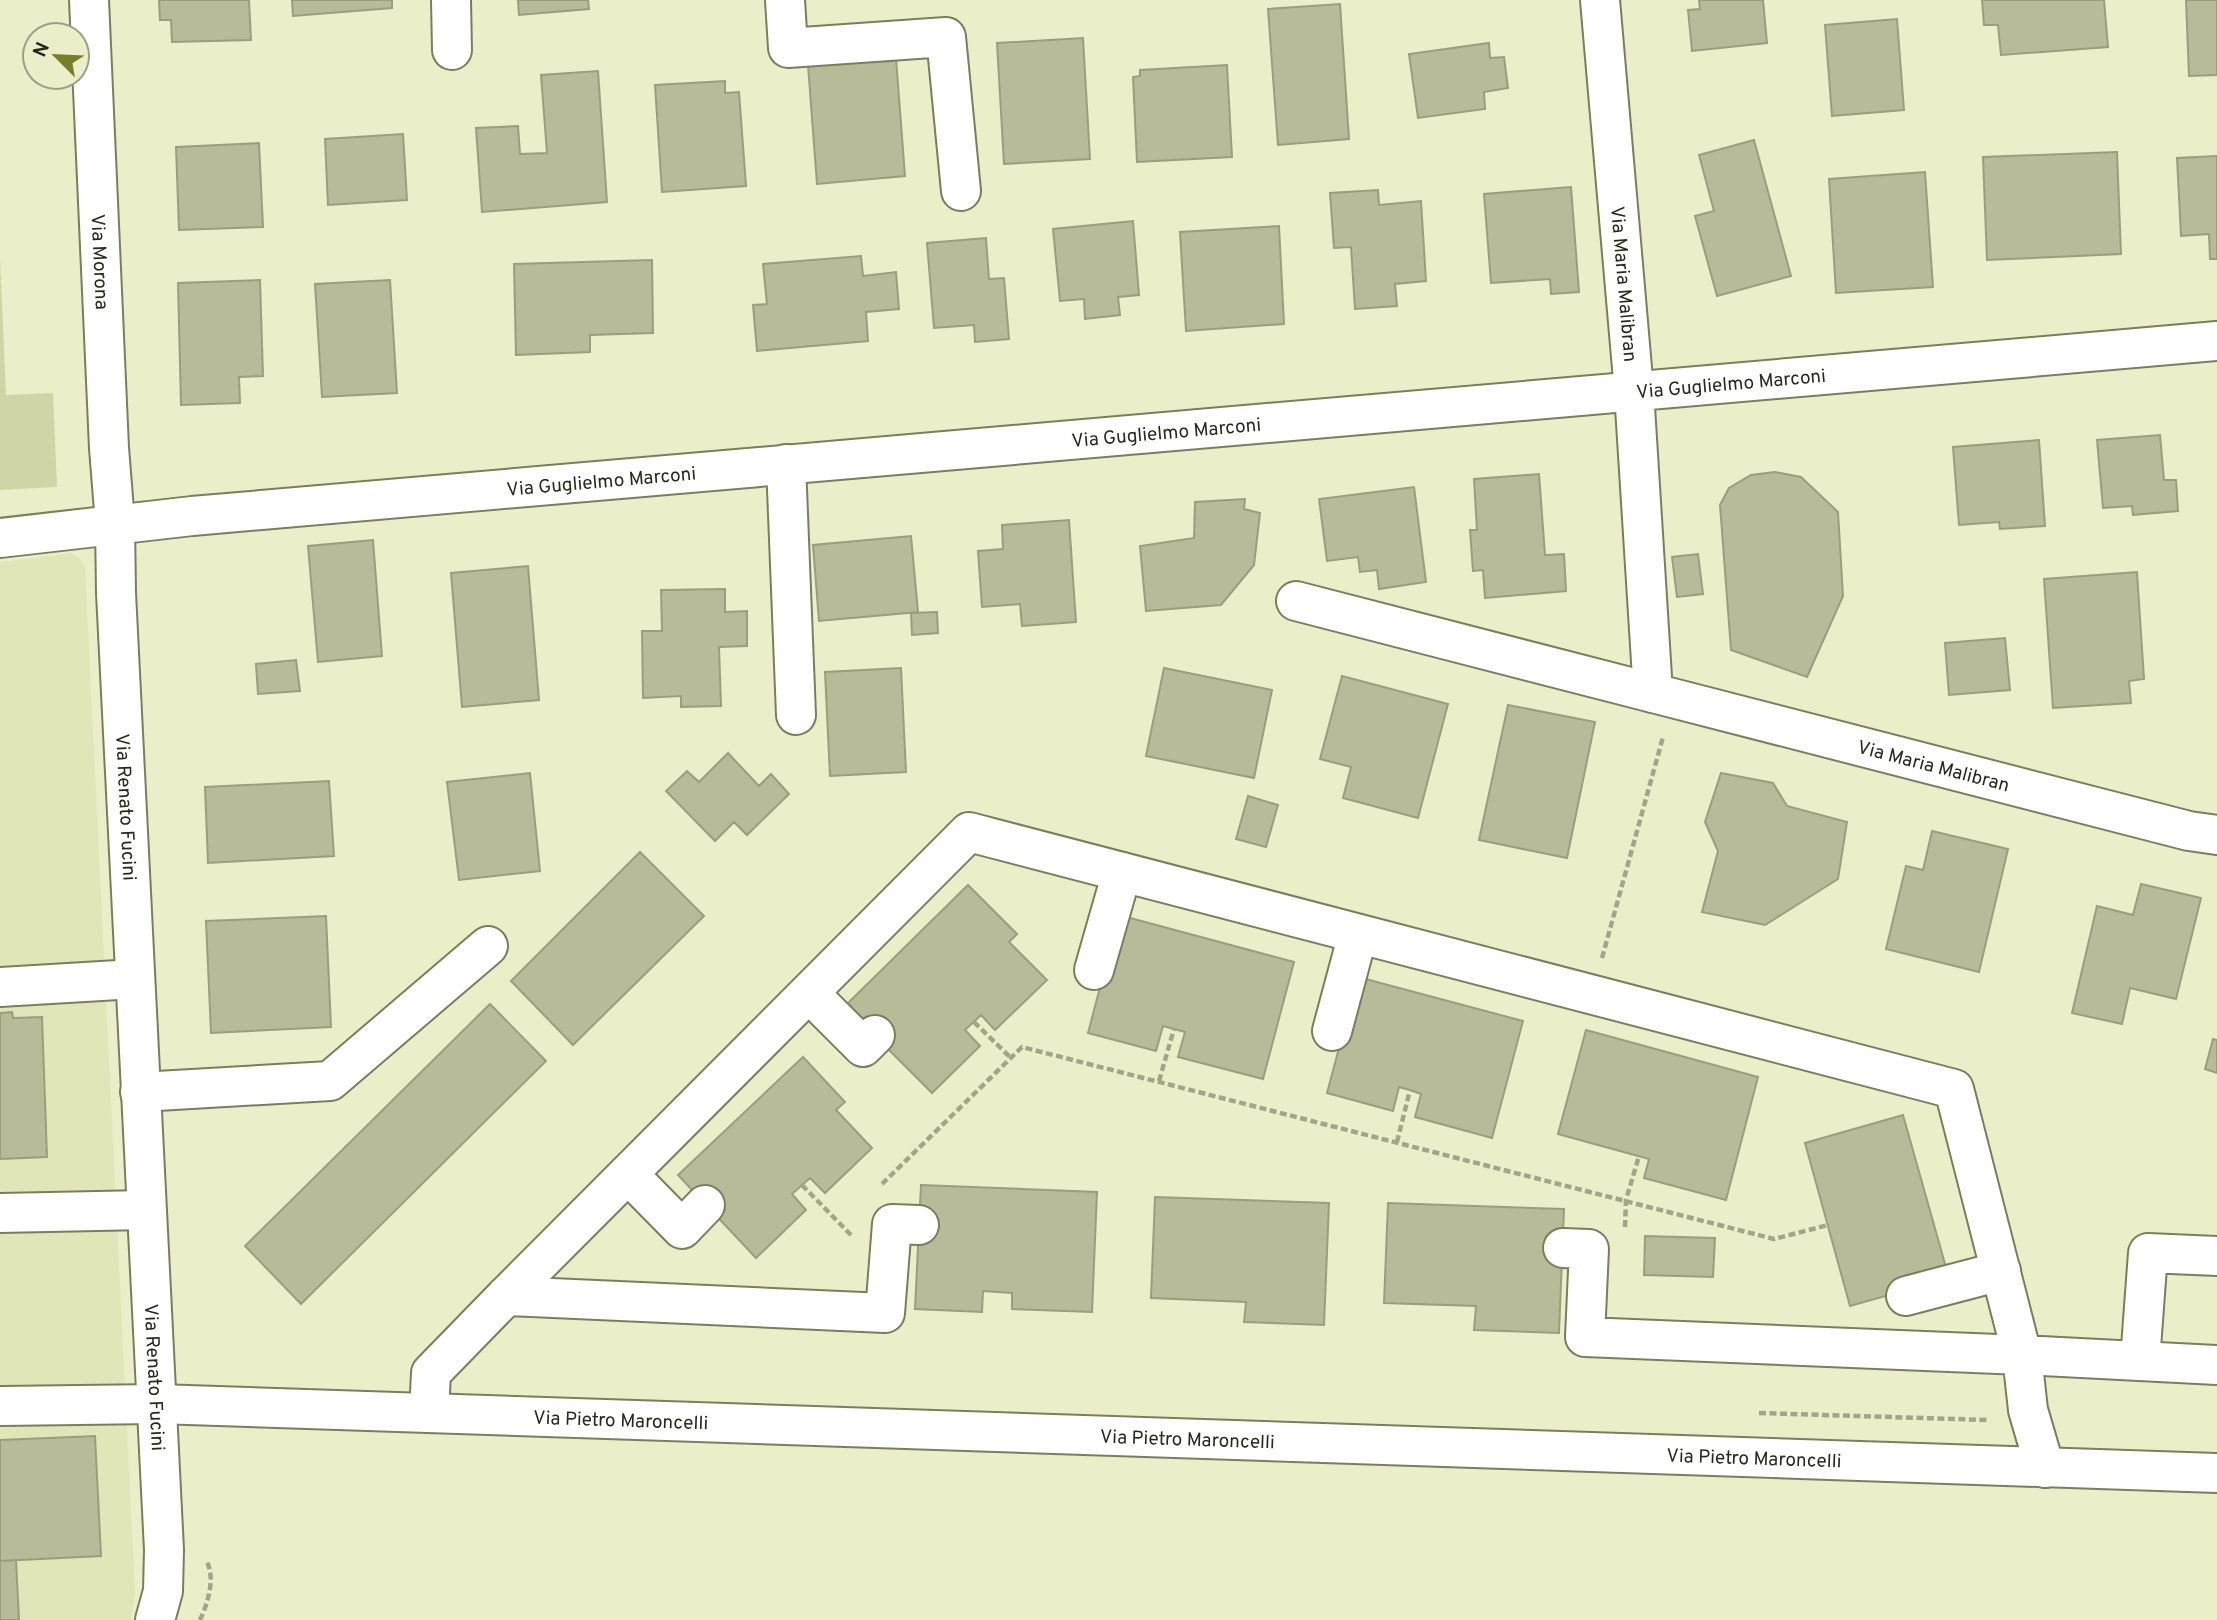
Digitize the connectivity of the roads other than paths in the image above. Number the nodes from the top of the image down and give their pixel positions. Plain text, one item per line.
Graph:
1 (89, 0) edge
2 (451, 0) edge
3 (785, 0) edge
4 (1600, 0) edge
5 (452, 50) dead end
6 (961, 191) dead end
7 (2217, 341) edge
8 (1634, 391) junction
9 (786, 464) junction
10 (115, 523) junction
11 (0, 538) edge
12 (1296, 601) dead end
13 (1653, 693) junction
14 (796, 715) dead end
15 (2217, 835) edge
16 (1122, 872) junction
17 (1359, 934) junction
18 (488, 946) dead end
19 (1094, 971) dead end
20 (135, 979) junction
21 (0, 987) edge
22 (809, 993) junction
23 (1332, 1031) dead end
24 (875, 1035) dead end
25 (140, 1092) junction
26 (628, 1174) junction
27 (705, 1205) dead end
28 (146, 1210) junction
29 (0, 1213) edge
30 (919, 1224) dead end
31 (1563, 1248) dead end
32 (2217, 1256) edge
33 (2001, 1271) junction
34 (506, 1296) junction
35 (1906, 1296) dead end
36 (2022, 1355) junction
37 (2140, 1361) junction
38 (2217, 1365) edge
39 (157, 1404) junction
40 (0, 1406) edge
41 (429, 1413) junction
42 (2045, 1468) junction
43 (2217, 1473) edge
44 (155, 1620) edge

1 - 10 street, Via Morona
2 - 5 street
3 - 6 street
4 - 8 street, Via Maria Malibran
7 - 8 street, Via Guglielmo Marconi
8 - 9 street, Via Guglielmo Marconi
8 - 13 street, Via Maria Malibran
9 - 10 street, Via Guglielmo Marconi
9 - 14 street
10 - 11 street, Via Guglielmo Marconi
10 - 20 street, Via Renato Fucini
12 - 13 street, Via Maria Malibran
13 - 15 street, Via Maria Malibran
16 - 17 street
16 - 19 street
16 - 22 street
17 - 23 street
17 - 33 street
18 - 25 street
20 - 21 street
20 - 25 street, Via Renato Fucini
22 - 24 street
22 - 26 street
25 - 28 street, Via Renato Fucini
26 - 27 street
26 - 34 street
28 - 29 street
28 - 39 street, Via Renato Fucini
30 - 34 street
31 - 36 street
32 - 37 street
33 - 35 street
33 - 36 street
34 - 41 street
36 - 37 street
36 - 42 street
37 - 38 street
39 - 40 street, Via Pietro Maroncelli
39 - 41 street, Via Pietro Maroncelli
39 - 44 street, Via Renato Fucini
41 - 42 street, Via Pietro Maroncelli
42 - 43 street, Via Pietro Maroncelli

